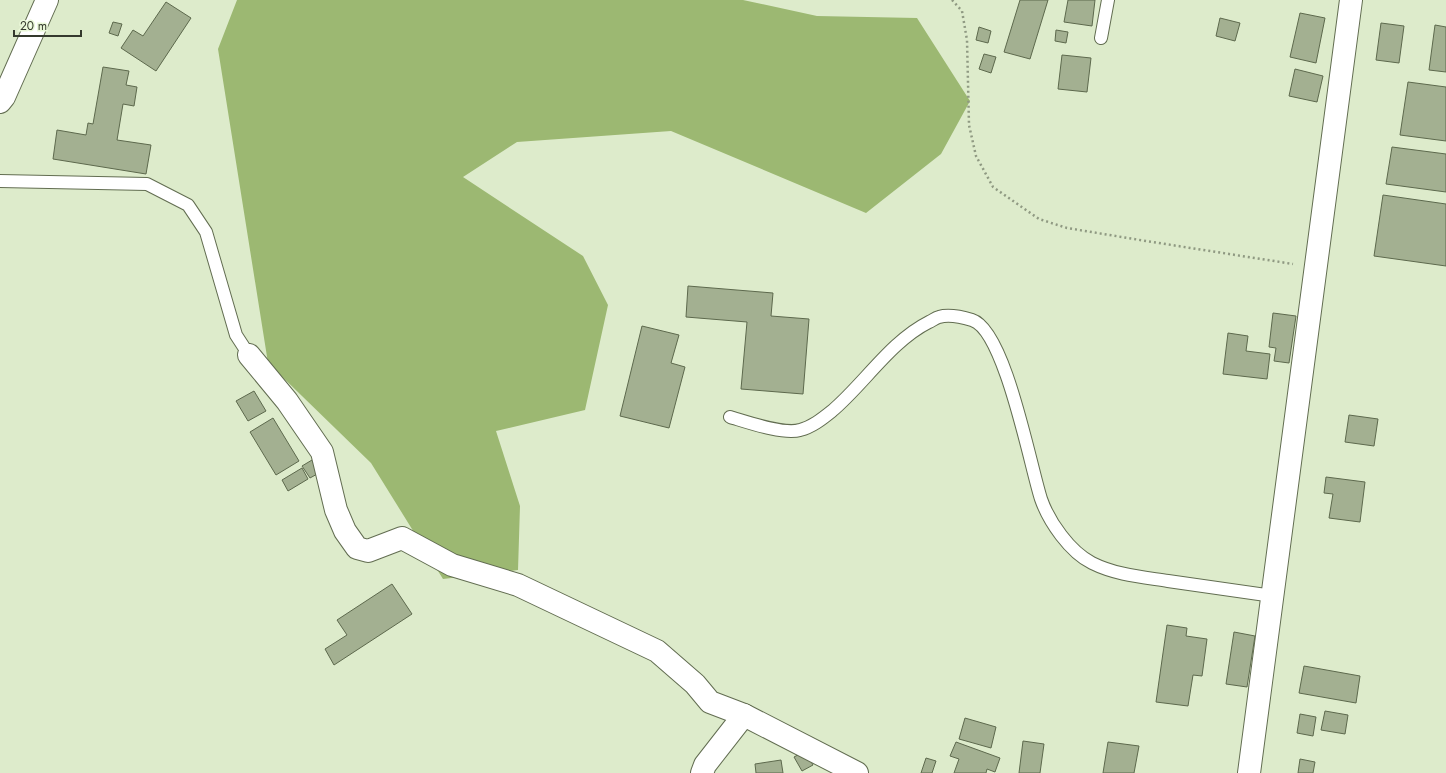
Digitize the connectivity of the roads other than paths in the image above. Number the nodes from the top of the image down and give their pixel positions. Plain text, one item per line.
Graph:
1 (48, 0) edge
2 (1108, 0) edge
3 (1351, 0) edge
4 (1101, 38) dead end
5 (0, 102) edge
6 (0, 181) edge
7 (249, 355) joint
8 (730, 417) dead end
9 (1273, 596) junction
10 (744, 715) junction
11 (702, 773) edge
12 (858, 773) edge
13 (1249, 773) edge

1 - 5 street
2 - 4 lane
3 - 9 street
6 - 7 lane
7 - 10 street
8 - 9 lane
9 - 13 street
10 - 11 street
10 - 12 street

